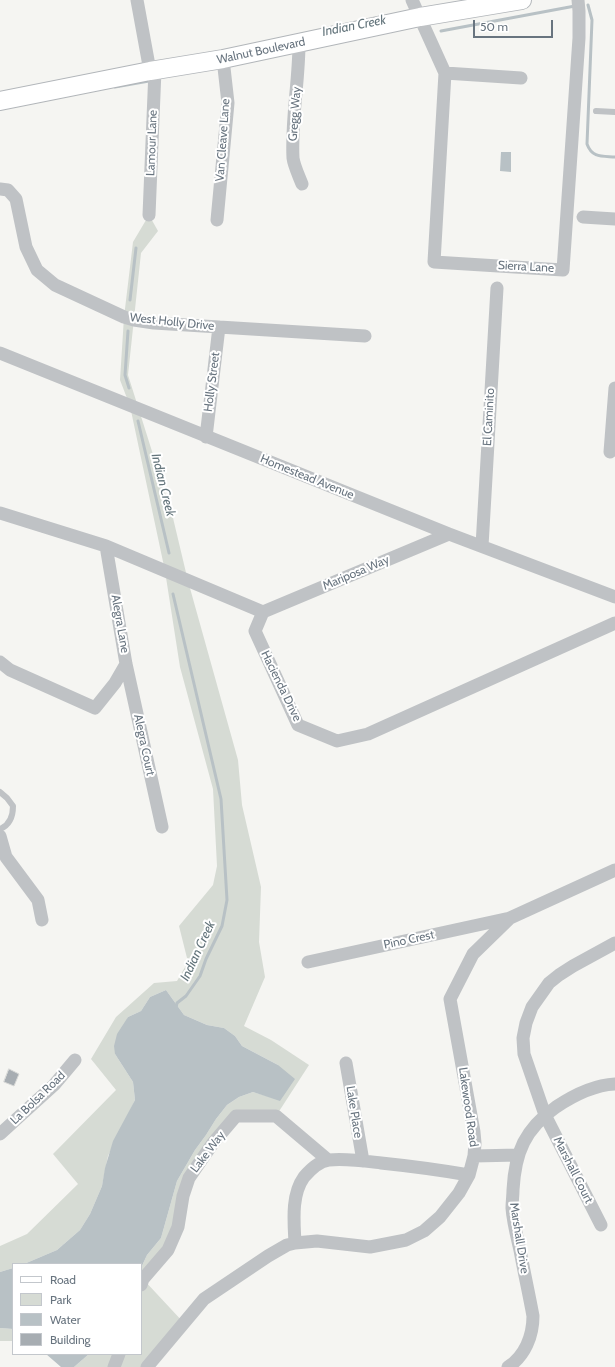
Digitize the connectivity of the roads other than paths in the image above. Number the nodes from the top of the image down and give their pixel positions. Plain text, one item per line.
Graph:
1 (137, 0) edge
2 (412, 0) edge
3 (522, 0) edge
4 (578, 4) edge
5 (420, 18) junction
6 (299, 43) junction
7 (223, 59) junction
8 (153, 71) junction
9 (445, 73) junction
10 (521, 78) dead end
11 (0, 101) edge
12 (596, 111) dead end
13 (615, 112) edge
14 (302, 184) dead end
15 (0, 189) edge
16 (149, 215) dead end
17 (583, 217) dead end
18 (615, 219) edge
19 (217, 220) dead end
20 (497, 288) dead end
21 (219, 327) junction
22 (365, 336) dead end
23 (0, 353) edge
24 (615, 388) edge
25 (206, 436) junction
26 (610, 452) dead end
27 (0, 513) edge
28 (449, 534) junction
29 (106, 546) junction
30 (482, 546) junction
31 (615, 597) edge
32 (263, 612) junction
33 (615, 623) edge
34 (0, 662) edge
35 (126, 664) junction
36 (0, 792) edge
37 (162, 827) dead end
38 (0, 829) edge
39 (0, 836) edge
40 (615, 870) edge
41 (510, 918) junction
42 (42, 920) dead end
43 (615, 943) edge
44 (308, 962) dead end
45 (75, 1060) dead end
46 (346, 1063) dead end
47 (615, 1084) edge
48 (545, 1115) junction
49 (0, 1134) edge
50 (518, 1155) junction
51 (474, 1156) junction
52 (328, 1160) junction
53 (362, 1161) junction
54 (469, 1175) junction
55 (601, 1225) dead end
56 (295, 1243) junction
57 (142, 1282) edge
58 (119, 1355) edge
59 (114, 1367) edge
60 (146, 1367) edge
61 (508, 1367) edge

1 - 8 street, Lamour Lane
2 - 5 street, Sierra Lane
3 - 5 street, Walnut Boulevard
4 - 9 street, Sierra Lane
5 - 6 street, Walnut Boulevard
5 - 9 street, Sierra Lane
6 - 7 street, Walnut Boulevard
6 - 14 street, Gregg Way
7 - 8 street, Walnut Boulevard
7 - 19 street, Van Cleave Lane
8 - 11 street, Walnut Boulevard
8 - 16 street, Lamour Lane
9 - 10 street
12 - 13 lane
15 - 21 street, West Holly Drive
17 - 18 street
20 - 30 street, El Caminito
21 - 22 street, West Holly Drive
21 - 25 street, Holly Street
23 - 25 street, Homestead Avenue
24 - 26 street
25 - 28 street, Homestead Avenue
27 - 29 street
28 - 30 street, Homestead Avenue
28 - 32 street, Mariposa Way
29 - 32 street
29 - 35 street, Alegra Lane
30 - 31 street, Homestead Avenue
32 - 33 street, Hacienda Drive
34 - 35 street, Alegra Lane
35 - 37 street, Alegra Court
36 - 38 lane
39 - 42 street
40 - 41 street, Lakewood Road
41 - 44 street, Pino Crest
41 - 51 street, Lakewood Road
43 - 48 street, Marshall Court
45 - 49 street, La Bolsa Road
46 - 53 street, Lake Place
47 - 48 street, Marshall Drive
48 - 50 street, Marshall Drive
48 - 55 street, Marshall Court
50 - 51 street
50 - 61 street, Marshall Drive
51 - 54 street, Lakewood Road
52 - 53 street
52 - 56 street
52 - 57 street, Lake Way
53 - 54 street
54 - 56 street, Lakewood Road
56 - 60 street, Lakewood Road
58 - 59 street

